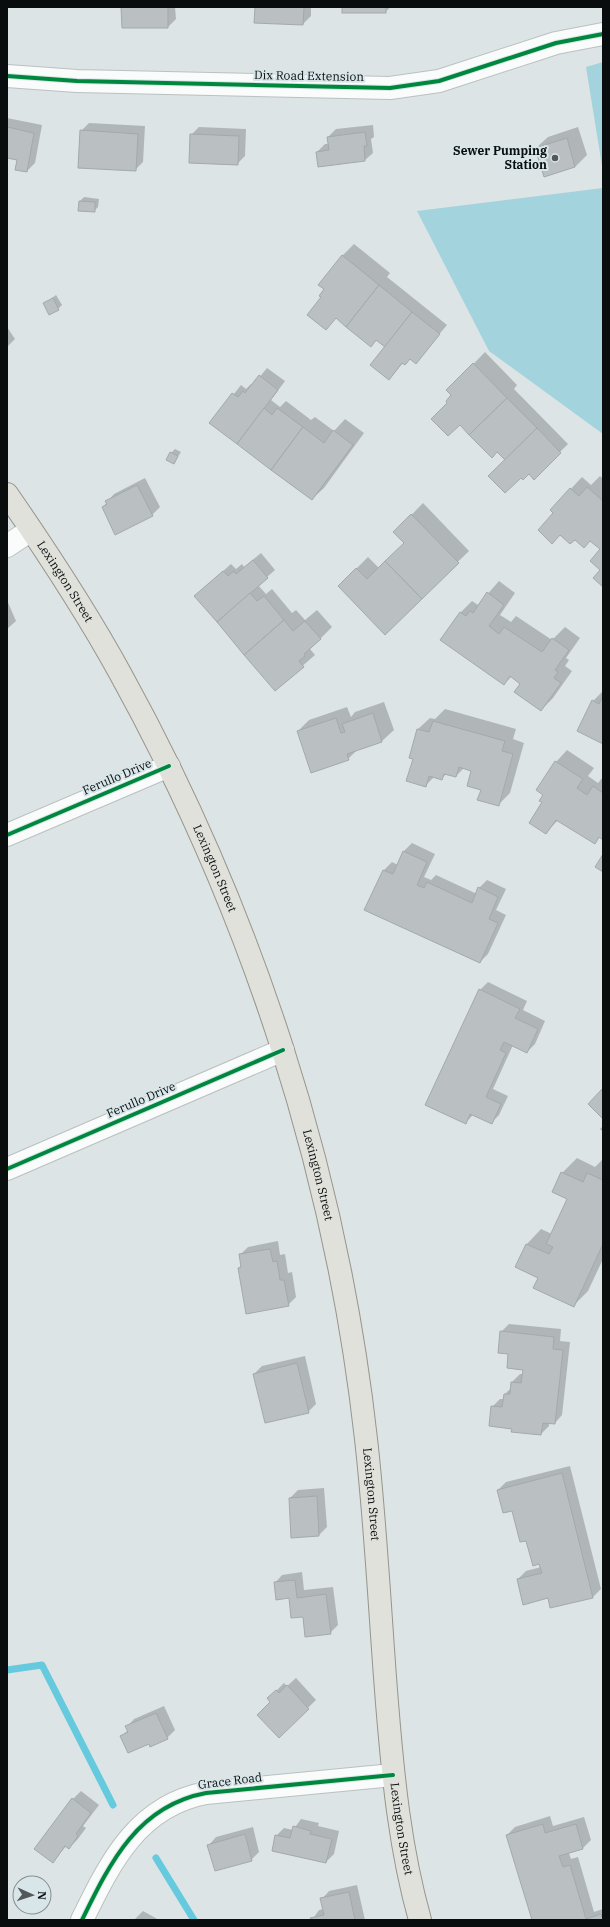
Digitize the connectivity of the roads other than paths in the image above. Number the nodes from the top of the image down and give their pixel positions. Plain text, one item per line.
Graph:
1 (603, 34) edge
2 (7, 76) edge
3 (7, 494) edge
4 (32, 530) junction
5 (7, 546) edge
6 (169, 766) junction
7 (7, 835) edge
8 (283, 1050) junction
9 (7, 1169) edge
10 (393, 1775) junction
11 (82, 1920) edge
12 (420, 1920) edge

1 - 2 street, Dix Road Extension
3 - 4 main road, Lexington Street
4 - 5 street
4 - 6 main road, Lexington Street
6 - 7 street, Ferullo Drive
6 - 8 main road, Lexington Street
8 - 9 street, Ferullo Drive
8 - 10 main road, Lexington Street
10 - 11 street, Grace Road
10 - 12 main road, Lexington Street

